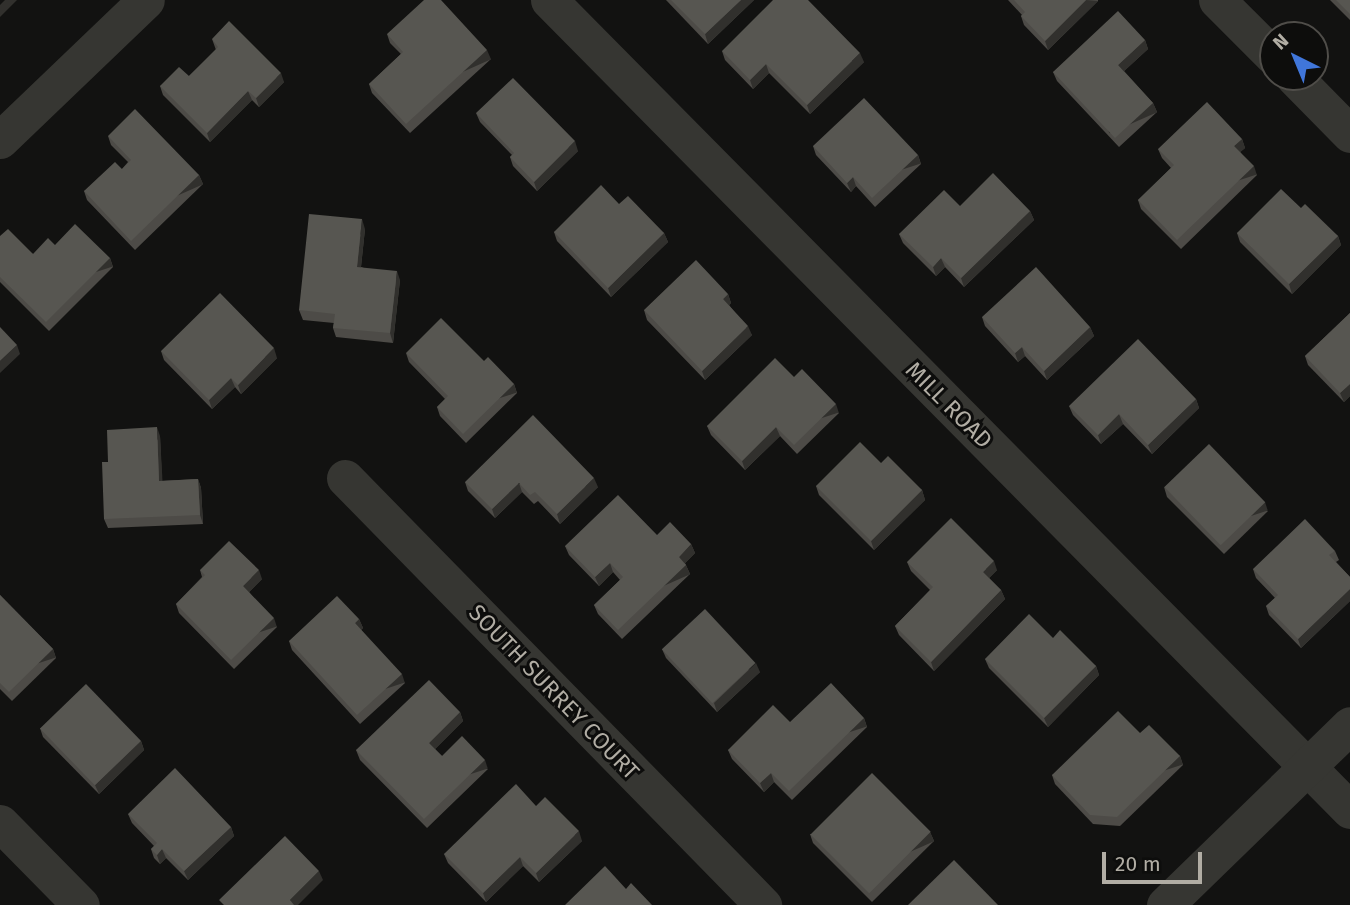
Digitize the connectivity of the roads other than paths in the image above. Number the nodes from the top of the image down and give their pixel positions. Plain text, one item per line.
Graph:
1 (146, 0) edge
2 (549, 0) edge
3 (1217, 0) edge
4 (1259, 42) edge
5 (1308, 91) edge
6 (1350, 134) edge
7 (0, 140) edge
8 (345, 478) dead end
9 (1350, 725) edge
10 (1307, 768) junction
11 (1350, 810) edge
12 (0, 824) edge
13 (81, 905) edge
14 (763, 905) edge
15 (1165, 905) edge

1 - 7 street
2 - 10 street, MILL ROAD
3 - 4 street
5 - 6 street
8 - 14 street, SOUTH SURREY COURT
9 - 10 street
10 - 11 street, MILL ROAD
10 - 15 street
12 - 13 street

